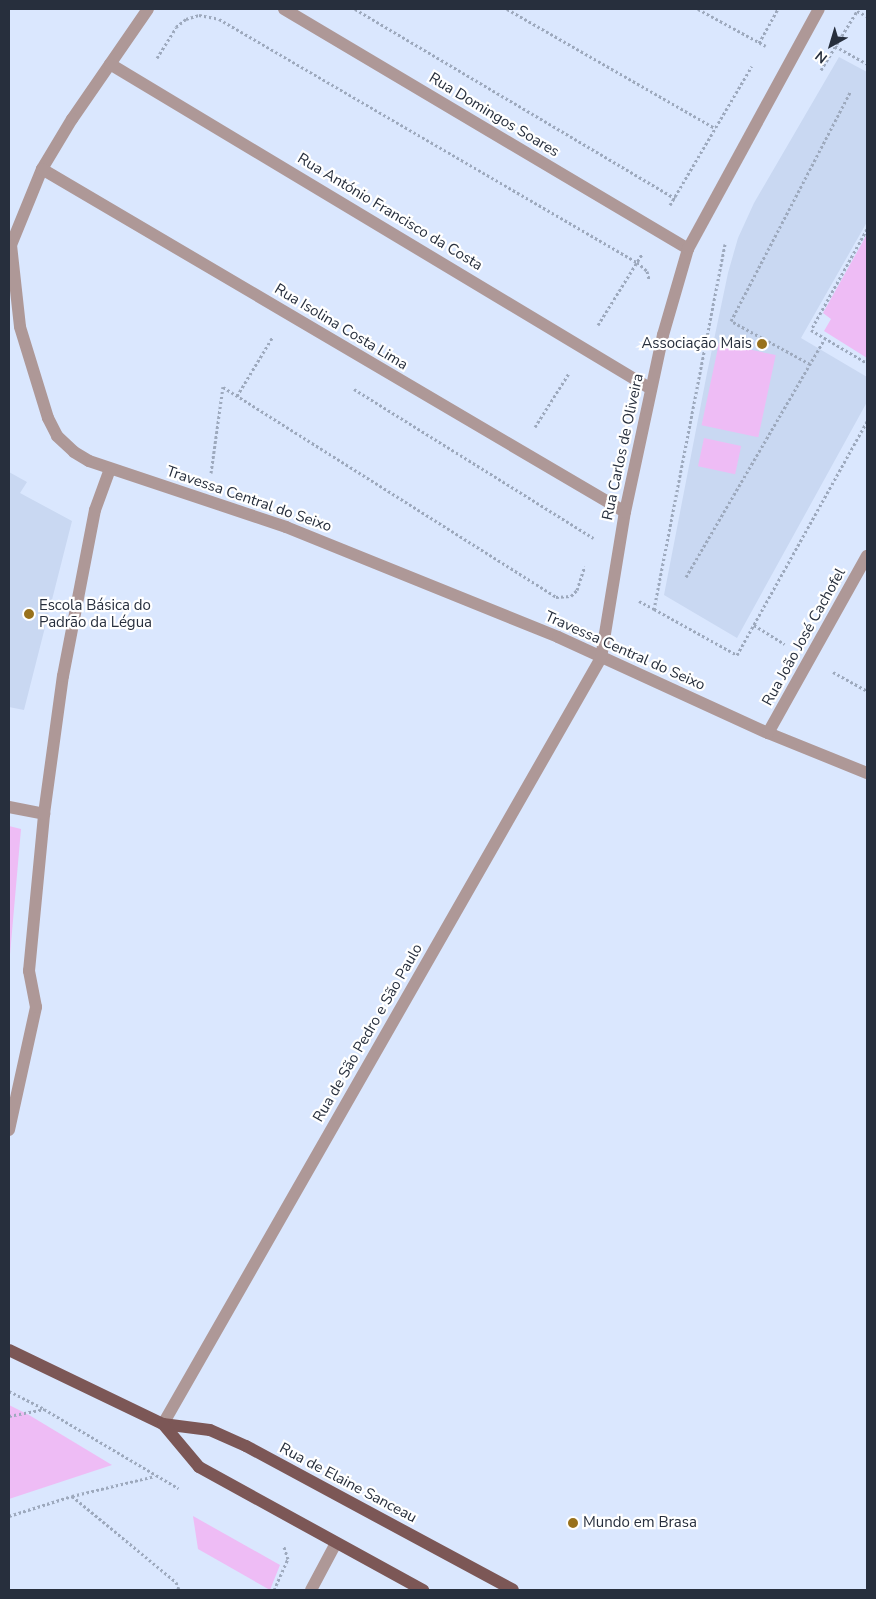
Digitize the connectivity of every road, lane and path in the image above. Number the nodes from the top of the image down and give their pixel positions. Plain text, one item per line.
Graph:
1 (148, 9) edge
2 (284, 9) edge
3 (355, 9) edge
4 (507, 9) edge
5 (698, 9) edge
6 (778, 9) edge
7 (819, 9) edge
8 (867, 16) edge
9 (807, 31) junction
10 (759, 43) junction
11 (765, 46) junction
12 (835, 46) junction
13 (760, 54) dead end
14 (154, 61) dead end
15 (790, 61) junction
16 (755, 62) dead end
17 (110, 64) junction
18 (867, 64) edge
19 (820, 72) dead end
20 (850, 92) dead end
21 (715, 128) junction
22 (42, 169) junction
23 (674, 198) junction
24 (867, 229) edge
25 (657, 230) junction
26 (727, 235) dead end
27 (10, 245) edge
28 (688, 249) junction
29 (637, 262) junction
30 (825, 338) junction
31 (280, 343) dead end
32 (585, 347) junction
33 (867, 363) edge
34 (810, 364) junction
35 (560, 368) dead end
36 (569, 373) junction
37 (348, 385) dead end
38 (651, 389) junction
39 (236, 396) junction
40 (867, 421) edge
41 (520, 451) junction
42 (110, 469) junction
43 (207, 501) junction
44 (625, 512) junction
45 (593, 538) dead end
46 (867, 556) edge
47 (686, 577) dead end
48 (556, 597) dead end
49 (601, 658) junction
50 (768, 733) junction
51 (867, 773) edge
52 (9, 807) edge
53 (44, 814) junction
54 (9, 1130) edge
55 (9, 1350) edge
56 (9, 1391) edge
57 (44, 1409) junction
58 (9, 1416) edge
59 (162, 1424) junction
60 (155, 1476) junction
61 (181, 1490) dead end
62 (72, 1496) junction
63 (9, 1516) edge
64 (336, 1543) junction
65 (284, 1546) dead end
66 (179, 1590) edge
67 (274, 1590) edge
68 (312, 1590) edge
69 (423, 1590) edge
70 (513, 1590) edge

1 - 17 street, Travessa Central do Seixo
2 - 25 street, Rua Domingos Soares
3 - 23 path
4 - 21 path
5 - 10 path
6 - 10 path
7 - 9 street, Rua Carlos de Oliveira
8 - 12 path
9 - 12 path
9 - 15 street, Rua Carlos de Oliveira
10 - 11 path
11 - 13 path
11 - 15 path
12 - 18 path
12 - 19 path
14 - 29 path
15 - 28 street, Rua Carlos de Oliveira
16 - 21 path
17 - 22 street, Travessa Central do Seixo
17 - 32 street, Rua António Francisco da Costa
20 - 34 path
21 - 23 path
22 - 27 street, Travessa Central do Seixo
22 - 41 street, Rua Isolina Costa Lima
23 - 25 path
24 - 30 path
25 - 28 street, Rua Domingos Soares
25 - 29 path
26 - 40 path
27 - 42 street, Travessa Central do Seixo
28 - 38 street, Rua Carlos de Oliveira
29 - 32 path
30 - 33 path
30 - 34 path
31 - 39 path
32 - 36 path
32 - 38 street, Rua António Francisco da Costa
34 - 47 path
35 - 36 path
36 - 41 path
37 - 45 path
38 - 44 street, Rua Carlos de Oliveira
39 - 43 path
39 - 48 path
41 - 44 street, Rua Isolina Costa Lima
42 - 43 street, Travessa Central do Seixo
42 - 53 street
43 - 49 street, Travessa Central do Seixo
44 - 49 street, Rua Carlos de Oliveira
46 - 50 street, Rua João José Cachofel
49 - 50 street, Travessa Central do Seixo
49 - 59 street, Rua de São Pedro e São Paulo
50 - 51 street, Travessa Central do Seixo
52 - 53 street
53 - 54 street
55 - 59 main road, Rua de Elaine Sanceau
56 - 57 path
57 - 58 path
57 - 60 path
59 - 64 main road, Rua de Elaine Sanceau
59 - 70 main road, Rua de Elaine Sanceau
60 - 61 path
60 - 62 path
62 - 63 path
62 - 66 path
64 - 68 street
64 - 69 main road, Rua de Elaine Sanceau
65 - 67 path

